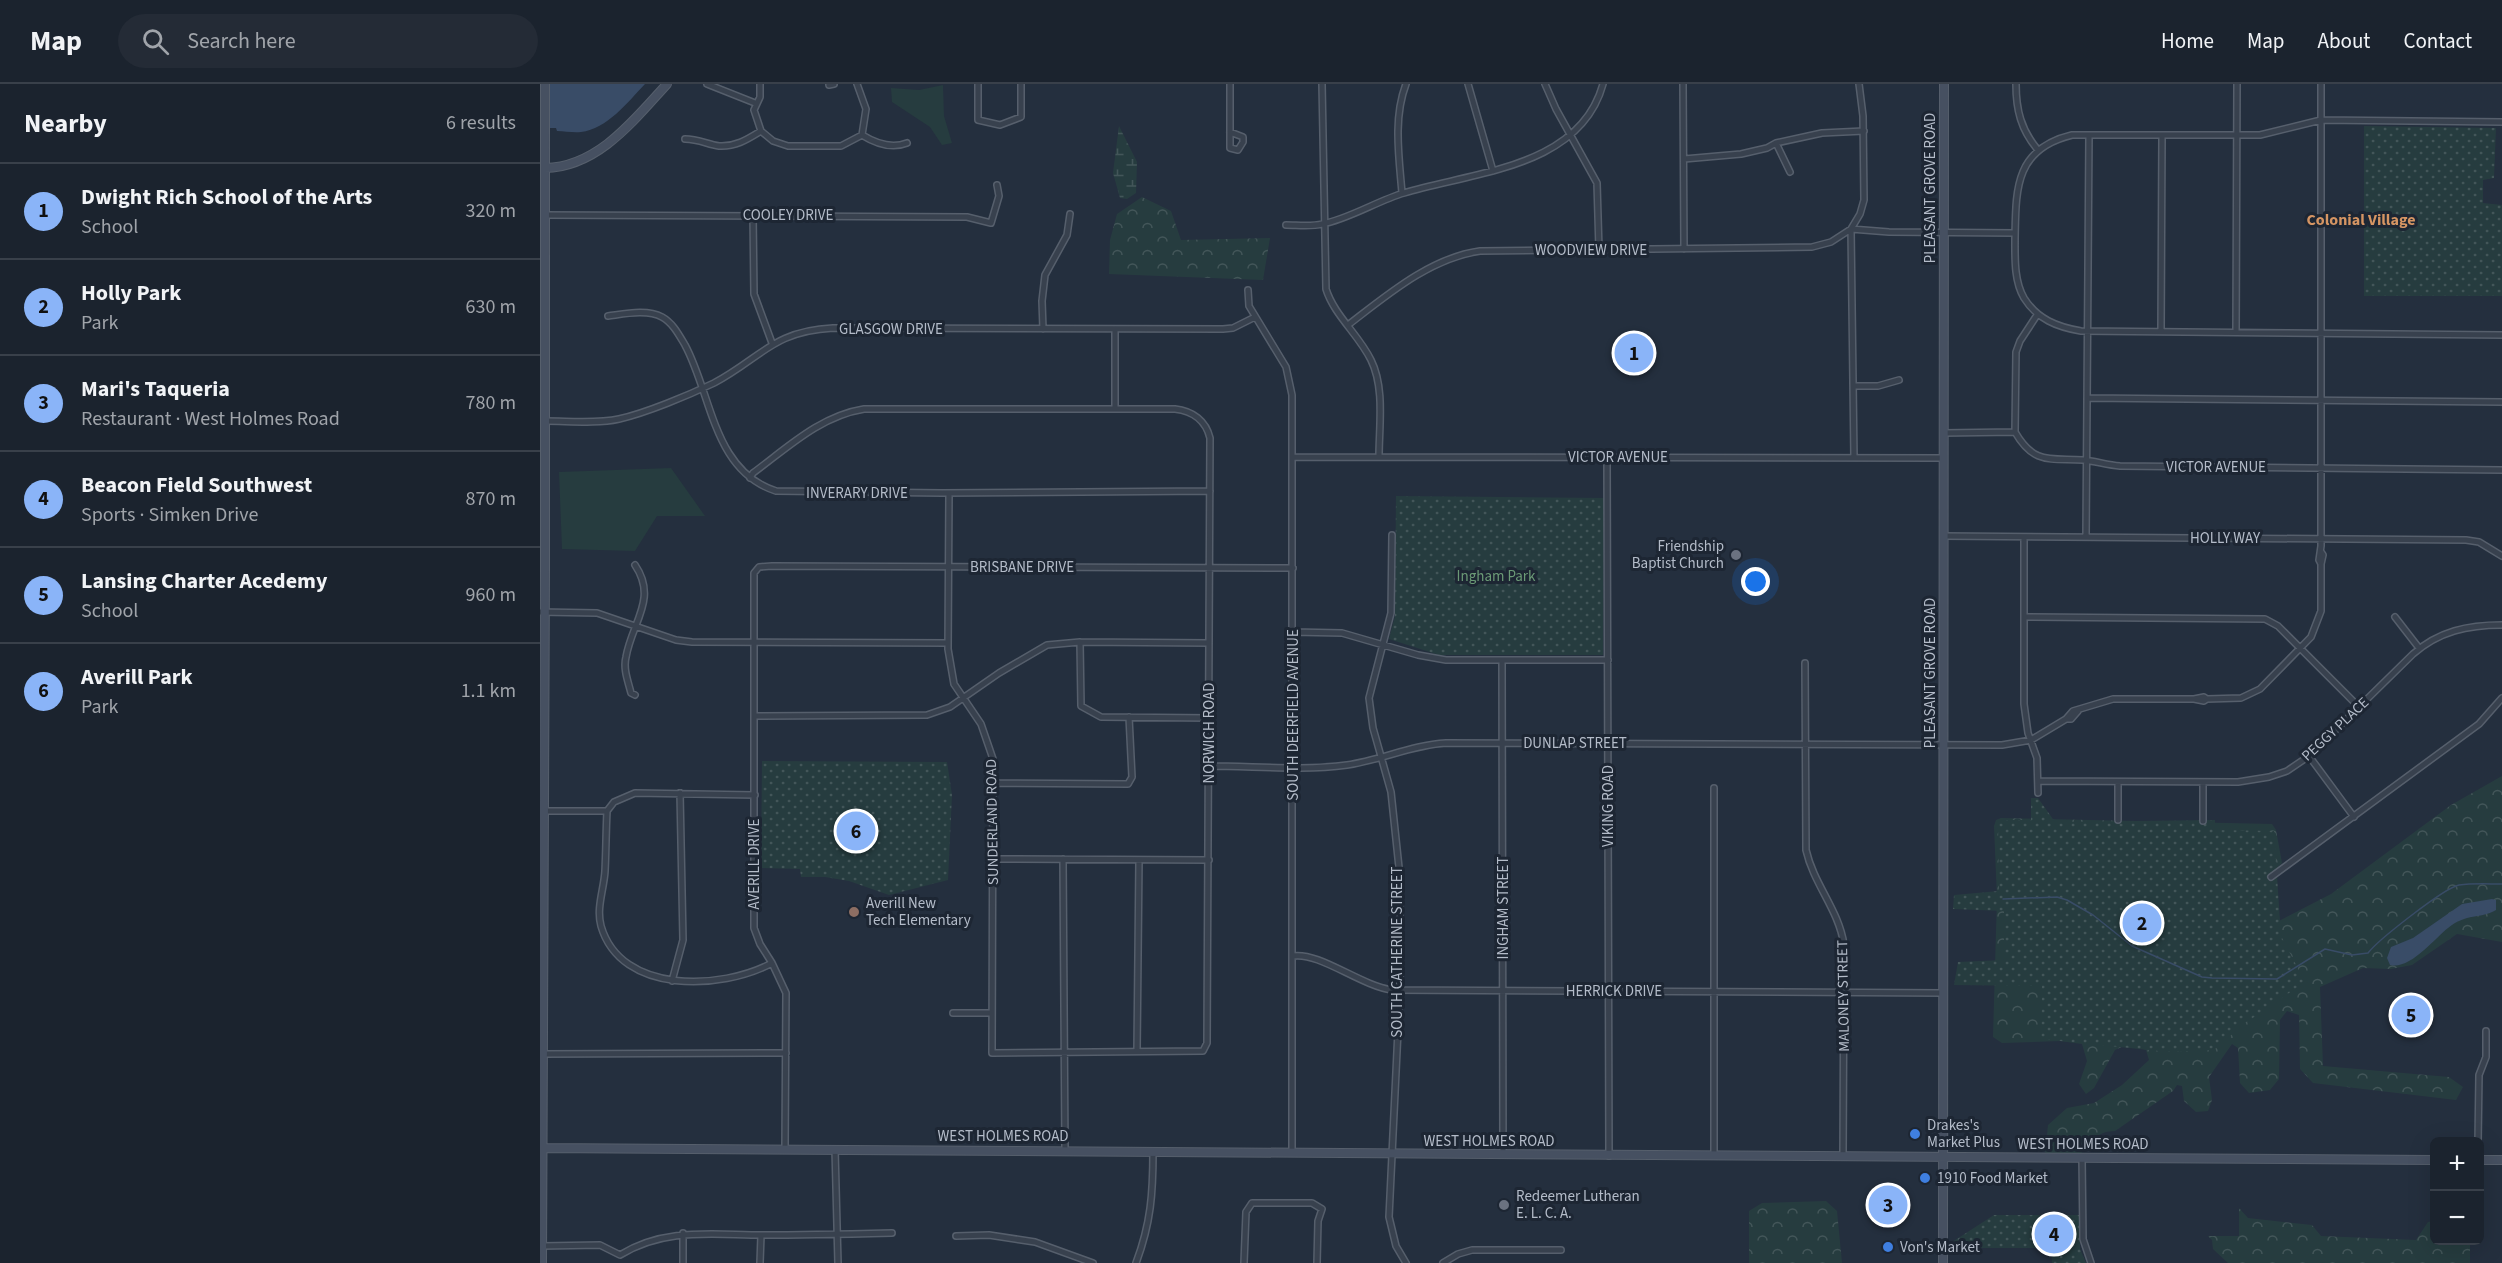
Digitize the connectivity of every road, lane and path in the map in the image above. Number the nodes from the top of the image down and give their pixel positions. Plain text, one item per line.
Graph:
1 (545, 84) edge
2 (667, 84) edge
3 (707, 84) edge
4 (760, 84) edge
5 (857, 84) edge
6 (978, 84) edge
7 (1021, 84) edge
8 (1230, 84) edge
9 (1322, 84) edge
10 (1406, 84) edge
11 (1468, 84) edge
12 (1545, 84) edge
13 (1603, 84) edge
14 (1683, 84) edge
15 (1859, 84) edge
16 (1944, 84) edge
17 (2016, 84) edge
18 (2238, 84) edge
19 (2321, 84) edge
20 (755, 103) junction
21 (2321, 120) junction
22 (2502, 122) edge
23 (761, 131) junction
24 (1864, 131) junction
25 (1230, 132) dead end
26 (862, 135) junction
27 (1570, 135) junction
28 (2089, 135) junction
29 (2162, 136) junction
30 (2237, 136) junction
31 (685, 139) dead end
32 (907, 143) dead end
33 (1776, 143) junction
34 (2038, 150) junction
35 (1684, 159) junction
36 (545, 168) junction
37 (1493, 171) junction
38 (1790, 172) dead end
39 (997, 185) dead end
40 (1402, 193) junction
41 (1070, 214) dead end
42 (544, 215) junction
43 (753, 215) junction
44 (1323, 224) junction
45 (1286, 225) dead end
46 (1851, 229) junction
47 (1944, 232) junction
48 (2015, 232) junction
49 (1684, 249) junction
50 (1599, 250) junction
51 (1248, 290) dead end
52 (2037, 315) junction
53 (608, 316) dead end
54 (1255, 317) junction
55 (1348, 325) junction
56 (1043, 329) junction
57 (1115, 329) junction
58 (2087, 331) junction
59 (2161, 332) junction
60 (2236, 332) junction
61 (2321, 333) junction
62 (2502, 335) edge
63 (772, 343) junction
64 (1899, 380) dead end
65 (1854, 386) junction
66 (702, 388) junction
67 (2087, 398) junction
68 (2321, 400) junction
69 (2502, 402) edge
70 (1115, 409) junction
71 (546, 421) junction
72 (2015, 432) junction
73 (1943, 433) junction
74 (1293, 457) junction
75 (1379, 457) junction
76 (1607, 457) junction
77 (1854, 458) junction
78 (1944, 458) junction
79 (2086, 461) junction
80 (2321, 468) junction
81 (2502, 470) edge
82 (750, 478) junction
83 (1210, 491) junction
84 (543, 492) edge
85 (949, 493) junction
86 (1392, 535) dead end
87 (1944, 536) junction
88 (2024, 537) junction
89 (2086, 537) junction
90 (2321, 539) junction
91 (2502, 556) edge
92 (636, 565) dead end
93 (1210, 566) junction
94 (949, 568) junction
95 (1293, 568) junction
96 (754, 573) joint
97 (542, 612) edge
98 (2024, 617) junction
99 (2395, 617) dead end
100 (636, 625) junction
101 (2502, 625) edge
102 (1293, 632) junction
103 (755, 642) junction
104 (1080, 642) junction
105 (948, 643) junction
106 (1209, 643) junction
107 (1382, 644) junction
108 (2300, 648) junction
109 (2419, 648) junction
110 (1502, 660) junction
111 (1608, 660) junction
112 (1805, 663) dead end
113 (635, 695) dead end
114 (964, 698) junction
115 (2502, 698) edge
116 (2360, 707) junction
117 (754, 716) junction
118 (1129, 717) junction
119 (1210, 718) junction
120 (2031, 740) junction
121 (1502, 743) junction
122 (1608, 743) junction
123 (1806, 744) junction
124 (1944, 745) junction
125 (2309, 756) junction
126 (1381, 758) junction
127 (1209, 766) junction
128 (1292, 767) junction
129 (2038, 781) junction
130 (2118, 782) junction
131 (2203, 782) junction
132 (994, 783) junction
133 (1714, 788) dead end
134 (680, 793) junction
135 (2038, 793) dead end
136 (754, 795) junction
137 (543, 811) junction
138 (607, 811) junction
139 (2354, 817) junction
140 (2118, 820) dead end
141 (2203, 821) dead end
142 (541, 846) edge
143 (993, 858) junction
144 (1063, 859) junction
145 (1139, 860) junction
146 (1209, 860) junction
147 (2271, 877) dead end
148 (542, 914) edge
149 (542, 926) edge
150 (1293, 956) junction
151 (772, 963) junction
152 (672, 981) junction
153 (1400, 989) junction
154 (1503, 991) junction
155 (1608, 991) junction
156 (1714, 991) junction
157 (1843, 992) junction
158 (1943, 993) junction
159 (953, 1013) dead end
160 (992, 1013) junction
161 (2486, 1031) dead end
162 (1137, 1050) junction
163 (1065, 1051) junction
164 (786, 1053) junction
165 (543, 1054) junction
166 (2478, 1137) edge
167 (543, 1148) junction
168 (784, 1149) junction
169 (835, 1149) junction
170 (1065, 1150) junction
171 (1153, 1150) junction
172 (1292, 1152) junction
173 (1391, 1154) junction
174 (1503, 1155) junction
175 (1609, 1156) junction
176 (1714, 1156) junction
177 (1843, 1157) junction
178 (1943, 1157) junction
179 (2082, 1158) junction
180 (2430, 1160) edge
181 (2484, 1160) edge
182 (2502, 1160) edge
183 (683, 1233) junction
184 (892, 1233) dead end
185 (838, 1234) junction
186 (761, 1235) junction
187 (956, 1236) dead end
188 (542, 1246) junction
189 (1561, 1250) dead end
190 (620, 1255) junction
191 (542, 1263) edge
192 (616, 1263) edge
193 (683, 1263) edge
194 (760, 1263) edge
195 (837, 1263) edge
196 (1094, 1263) edge
197 (1136, 1263) edge
198 (1244, 1263) edge
199 (1317, 1263) edge
200 (1406, 1263) edge
201 (1443, 1263) edge
202 (1943, 1263) edge
203 (2091, 1263) edge

1 - 36 street
2 - 36 street
3 - 20 street
4 - 20 street
5 - 26 street
6 - 7 street
8 - 25 street
9 - 44 street
10 - 40 street
11 - 37 street
12 - 27 street
13 - 27 street
14 - 35 street
15 - 24 street
16 - 47 street, PLEASANT GROVE ROAD
17 - 34 street
18 - 30 street
19 - 21 street
20 - 23 street
21 - 22 street
21 - 30 street
21 - 61 street
23 - 26 street
23 - 31 street
24 - 33 street
24 - 46 street
26 - 32 street
27 - 37 street
27 - 50 street
28 - 29 street
28 - 34 street
28 - 58 street
29 - 30 street
29 - 59 street
30 - 60 street
33 - 35 street
33 - 38 street
34 - 48 street
35 - 49 street
36 - 42 street
37 - 40 street
39 - 43 street, COOLEY DRIVE
40 - 44 street
41 - 56 street
42 - 43 street, COOLEY DRIVE
42 - 71 street
43 - 63 street
44 - 45 street
44 - 55 street
46 - 47 street
46 - 49 street, WOODVIEW DRIVE
46 - 65 street
47 - 48 street
47 - 73 street, PLEASANT GROVE ROAD
48 - 52 street
49 - 50 street, WOODVIEW DRIVE
50 - 55 street, WOODVIEW DRIVE
51 - 54 street, SOUTH DEERFIELD AVENUE
52 - 58 street
52 - 72 street
53 - 66 street, INVERARY DRIVE
54 - 57 street, GLASGOW DRIVE
54 - 74 street, SOUTH DEERFIELD AVENUE
55 - 75 street
56 - 57 street, GLASGOW DRIVE
56 - 63 street, GLASGOW DRIVE
57 - 70 street
58 - 59 street
58 - 67 street
59 - 60 street
60 - 61 street
61 - 62 street
61 - 68 street
63 - 66 street, GLASGOW DRIVE
64 - 65 street
65 - 77 street
66 - 71 street, GLASGOW DRIVE
66 - 82 street, INVERARY DRIVE
67 - 68 street
67 - 79 street
68 - 69 street
68 - 80 street
70 - 82 street
70 - 83 street, NORWICH ROAD
71 - 84 street
72 - 73 street
72 - 79 street, VICTOR AVENUE
73 - 78 street, PLEASANT GROVE ROAD
74 - 75 street, VICTOR AVENUE
74 - 95 street, SOUTH DEERFIELD AVENUE
75 - 76 street, VICTOR AVENUE
76 - 77 street, VICTOR AVENUE
76 - 111 street, VIKING ROAD
77 - 78 street, VICTOR AVENUE
78 - 87 street, PLEASANT GROVE ROAD
79 - 80 street, VICTOR AVENUE
79 - 89 street
80 - 81 street, VICTOR AVENUE
80 - 90 street
82 - 85 street, INVERARY DRIVE
83 - 85 street, INVERARY DRIVE
83 - 93 street, NORWICH ROAD
84 - 97 street
85 - 94 street, SUNDERLAND ROAD
86 - 107 street, SOUTH CATHERINE STREET
87 - 88 street, HOLLY WAY
87 - 124 street, PLEASANT GROVE ROAD
88 - 89 street, HOLLY WAY
88 - 98 street
89 - 90 street, HOLLY WAY
90 - 91 street, HOLLY WAY
90 - 108 street
92 - 100 street
93 - 94 street, BRISBANE DRIVE
93 - 95 street, BRISBANE DRIVE
93 - 106 street, NORWICH ROAD
94 - 96 street, BRISBANE DRIVE
94 - 105 street, SUNDERLAND ROAD
95 - 102 street, SOUTH DEERFIELD AVENUE
96 - 103 street, AVERILL DRIVE
97 - 100 street
97 - 137 street
98 - 108 street
98 - 120 street
99 - 109 street
100 - 103 street
100 - 113 street
101 - 109 street, PEGGY PLACE
102 - 107 street
102 - 128 street, SOUTH DEERFIELD AVENUE
103 - 105 street
103 - 117 street, AVERILL DRIVE
104 - 106 street
104 - 114 street
104 - 118 street
105 - 114 street, SUNDERLAND ROAD
106 - 119 street, NORWICH ROAD
107 - 110 street
107 - 126 street, SOUTH CATHERINE STREET
108 - 116 street
108 - 120 street
109 - 116 street, PEGGY PLACE
110 - 111 street
110 - 121 street, INGHAM STREET
111 - 122 street, VIKING ROAD
112 - 123 street, MALONEY STREET
114 - 117 street
114 - 132 street, SUNDERLAND ROAD
115 - 139 street
116 - 125 street, PEGGY PLACE
117 - 136 street, AVERILL DRIVE
118 - 119 street
118 - 132 street
119 - 127 street, NORWICH ROAD
120 - 124 street, DUNLAP STREET
120 - 129 street
121 - 122 street, DUNLAP STREET
121 - 126 street, DUNLAP STREET
121 - 154 street, INGHAM STREET
122 - 123 street, DUNLAP STREET
122 - 155 street, VIKING ROAD
123 - 124 street, DUNLAP STREET
123 - 157 street, MALONEY STREET
124 - 158 street, PLEASANT GROVE ROAD
125 - 131 street, PEGGY PLACE
125 - 139 street
126 - 128 street, DUNLAP STREET
126 - 153 street, SOUTH CATHERINE STREET
127 - 128 street, DUNLAP STREET
127 - 146 street, NORWICH ROAD
128 - 150 street, SOUTH DEERFIELD AVENUE
129 - 130 street, PEGGY PLACE
129 - 135 street
130 - 131 street, PEGGY PLACE
130 - 140 street
131 - 141 street
132 - 143 street, SUNDERLAND ROAD
133 - 156 street
134 - 136 street
134 - 138 street
134 - 152 street
136 - 151 street, AVERILL DRIVE
137 - 138 street
137 - 142 street
138 - 152 street
139 - 147 street
142 - 148 street
143 - 144 street
143 - 160 street, SUNDERLAND ROAD
144 - 145 street
144 - 163 street
145 - 146 street
145 - 162 street
146 - 162 street, NORWICH ROAD
148 - 149 street
149 - 165 street
150 - 153 street, HERRICK DRIVE
150 - 172 street, SOUTH DEERFIELD AVENUE
151 - 152 street
151 - 164 street, AVERILL DRIVE
153 - 154 street, HERRICK DRIVE
153 - 173 street, SOUTH CATHERINE STREET
154 - 155 street, HERRICK DRIVE
154 - 174 street, INGHAM STREET
155 - 156 street, HERRICK DRIVE
155 - 175 street, VIKING ROAD
156 - 157 street, HERRICK DRIVE
156 - 176 street
157 - 158 street, HERRICK DRIVE
157 - 177 street, MALONEY STREET
158 - 178 street, PLEASANT GROVE ROAD
159 - 160 street
160 - 163 street, SUNDERLAND ROAD
161 - 166 street
162 - 163 street
163 - 170 street
164 - 165 street
164 - 168 street, AVERILL DRIVE
165 - 167 street
167 - 168 street, WEST HOLMES ROAD
167 - 188 street
168 - 169 street, WEST HOLMES ROAD
169 - 170 street, WEST HOLMES ROAD
169 - 185 street
170 - 171 street, WEST HOLMES ROAD
171 - 172 street, WEST HOLMES ROAD
171 - 197 street
172 - 173 street, WEST HOLMES ROAD
173 - 174 street, WEST HOLMES ROAD
173 - 200 street, SOUTH CATHERINE STREET
174 - 175 street, WEST HOLMES ROAD
175 - 176 street, WEST HOLMES ROAD
176 - 177 street, WEST HOLMES ROAD
177 - 178 street, WEST HOLMES ROAD
178 - 179 street, WEST HOLMES ROAD
178 - 202 street, PLEASANT GROVE ROAD
179 - 180 street, WEST HOLMES ROAD
179 - 203 street
181 - 182 street
183 - 186 street
183 - 190 street
183 - 193 street
184 - 185 street
185 - 186 street
185 - 195 street
186 - 194 street
187 - 196 street
188 - 190 street
188 - 191 street
189 - 201 street
190 - 192 street
198 - 199 street

